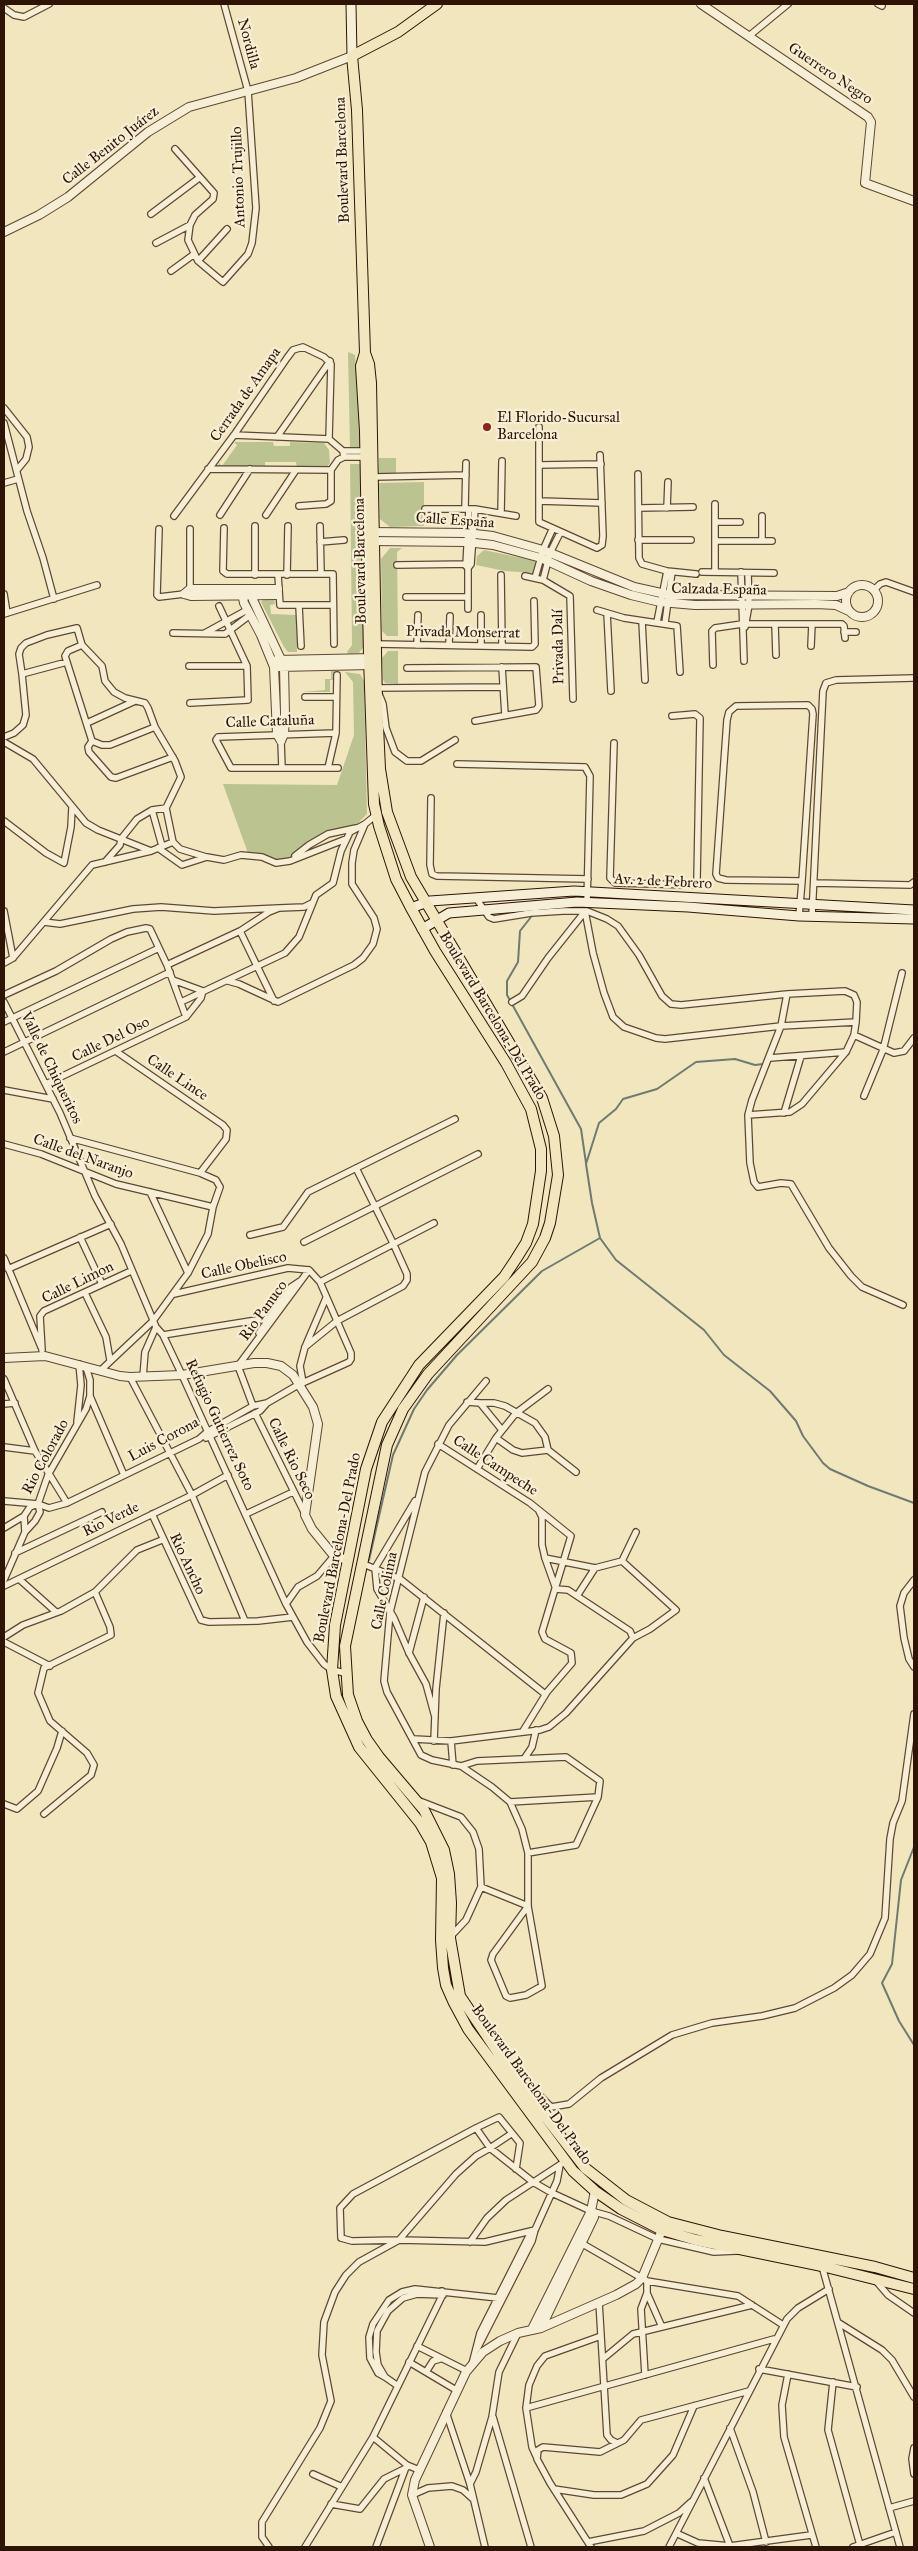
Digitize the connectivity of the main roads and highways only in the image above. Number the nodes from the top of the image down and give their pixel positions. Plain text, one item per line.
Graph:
1 (350, 4) edge
2 (437, 4) edge
3 (352, 56) junction
4 (370, 454) junction
5 (371, 536) junction
6 (373, 661) junction
7 (376, 769) junction
8 (426, 902) junction
9 (688, 902) junction
10 (411, 908) junction
11 (914, 910) edge
12 (914, 919) edge
13 (436, 920) junction
14 (422, 929) junction
15 (392, 1404) junction
16 (403, 1409) junction
17 (544, 2124) junction
18 (914, 2278) edge
19 (914, 2289) edge

1 - 3 main road
2 - 3 main road
3 - 4 main road, Boulevard Barcelona
4 - 5 main road, Boulevard Barcelona
4 - 5 main road, Boulevard Barcelona
5 - 6 main road, Boulevard Barcelona
5 - 6 main road, Boulevard Barcelona
6 - 7 main road, Boulevard Barcelona
7 - 8 main road, Boulevard Barcelona-Del Prado
7 - 10 main road, Boulevard Barcelona-Del Prado
8 - 9 main road, Av. 2 de Febrero
8 - 10 main road, Av. 2 de Febrero
8 - 13 main road, Boulevard Barcelona-Del Prado
9 - 11 main road, Av. 2 de Febrero
9 - 12 main road, Av. 2 de Febrero
9 - 13 main road, Av. 2 de Febrero
10 - 14 main road, Boulevard Barcelona-Del Prado
13 - 14 main road, Av. 2 de Febrero
13 - 16 main road, Boulevard Barcelona-Del Prado
14 - 15 main road, Boulevard Barcelona-Del Prado
15 - 16 main road
15 - 17 main road, Boulevard Barcelona-Del Prado
16 - 17 main road, Boulevard Barcelona-Del Prado
17 - 18 main road, Boulevard Barcelona-Del Prado
17 - 19 main road, Boulevard Barcelona-Del Prado

